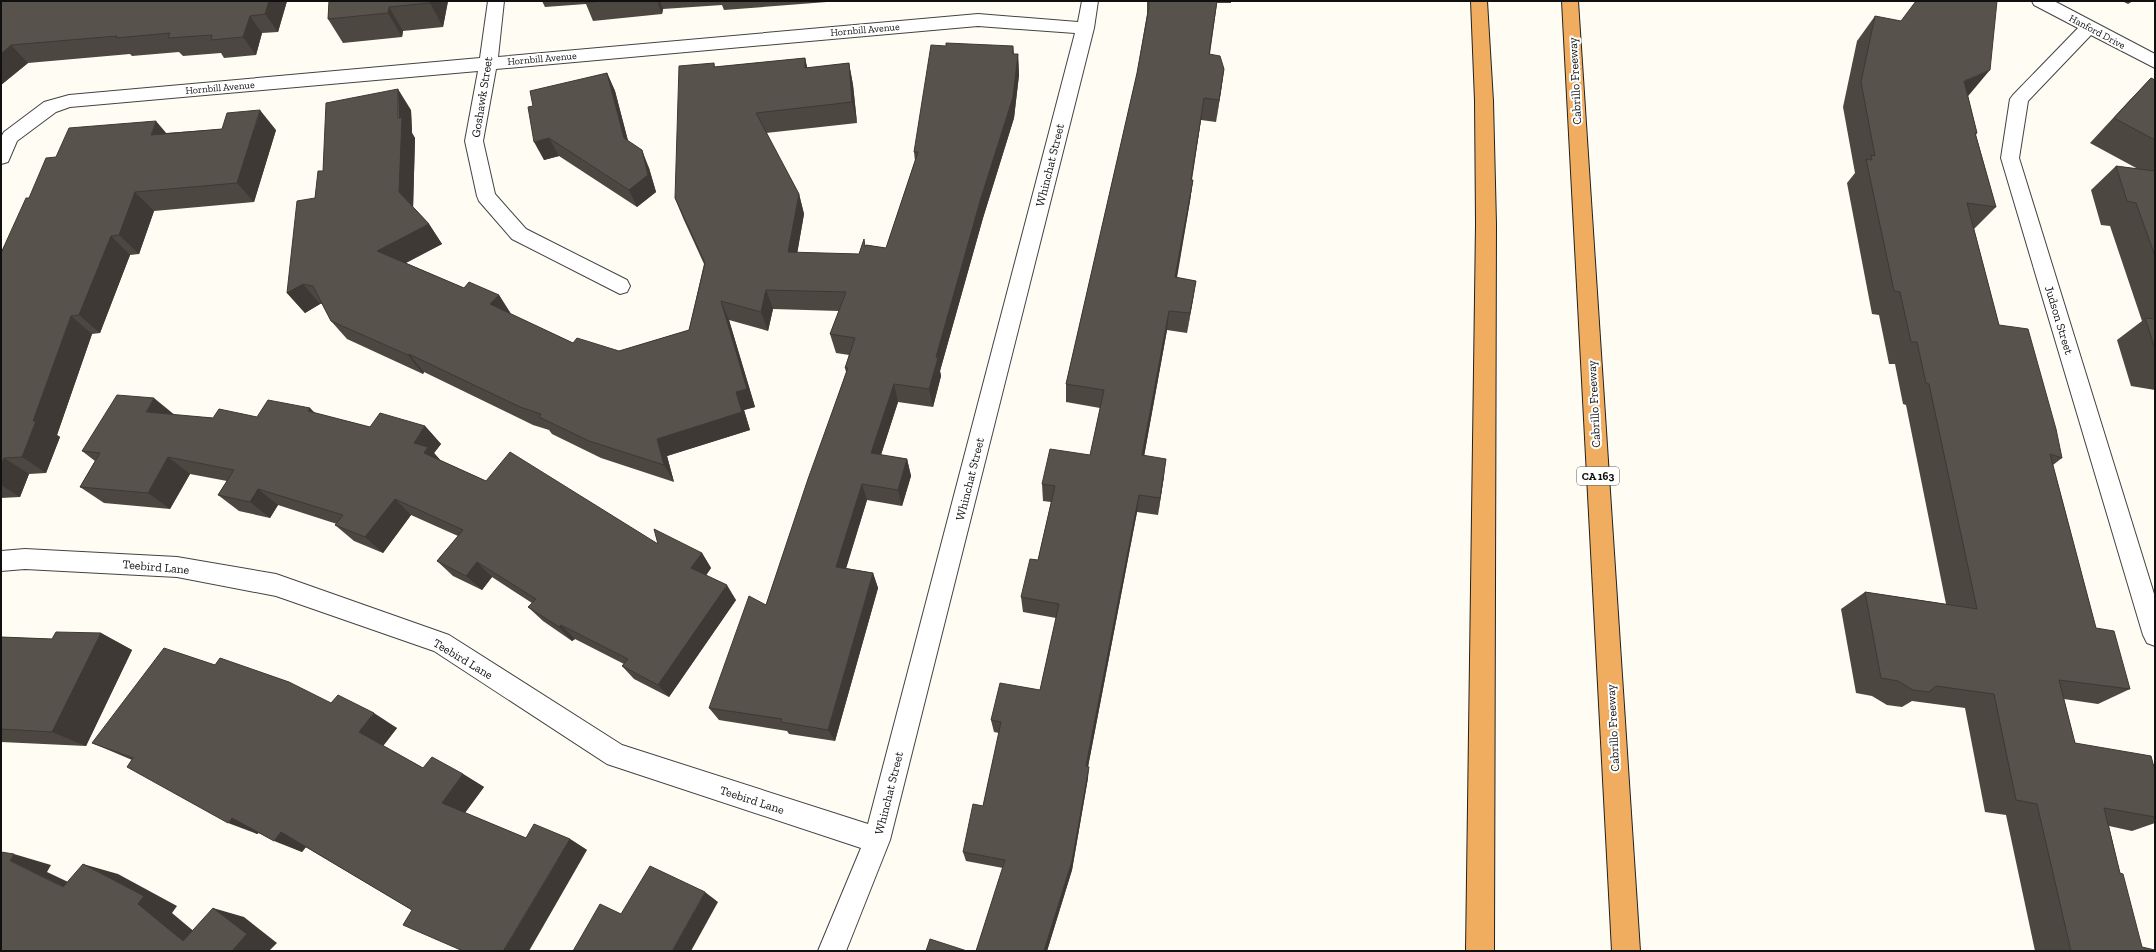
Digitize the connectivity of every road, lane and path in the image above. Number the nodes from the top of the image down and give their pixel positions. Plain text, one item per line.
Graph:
1 (496, 1) edge
2 (1090, 1) edge
3 (1479, 1) edge
4 (1570, 1) edge
5 (2040, 1) edge
6 (2089, 27) junction
7 (1085, 28) junction
8 (2155, 62) edge
9 (488, 64) junction
10 (1, 157) edge
11 (620, 286) dead end
12 (1, 561) edge
13 (2155, 635) edge
14 (877, 840) junction
15 (832, 951) edge
16 (1480, 951) edge
17 (1626, 951) edge

1 - 9 street, Goshawk Street
2 - 7 street, Whinchat Street
3 - 16 highway
4 - 17 highway, Cabrillo Freeway / CA 163
5 - 6 street, Hanford Drive
6 - 8 street, Hanford Drive
6 - 13 street, Judson Street
7 - 9 street, Hornbill Avenue
7 - 14 street, Whinchat Street
9 - 10 street, Hornbill Avenue
9 - 11 street, Goshawk Street
12 - 14 street, Teebird Lane
14 - 15 street, Whinchat Street

